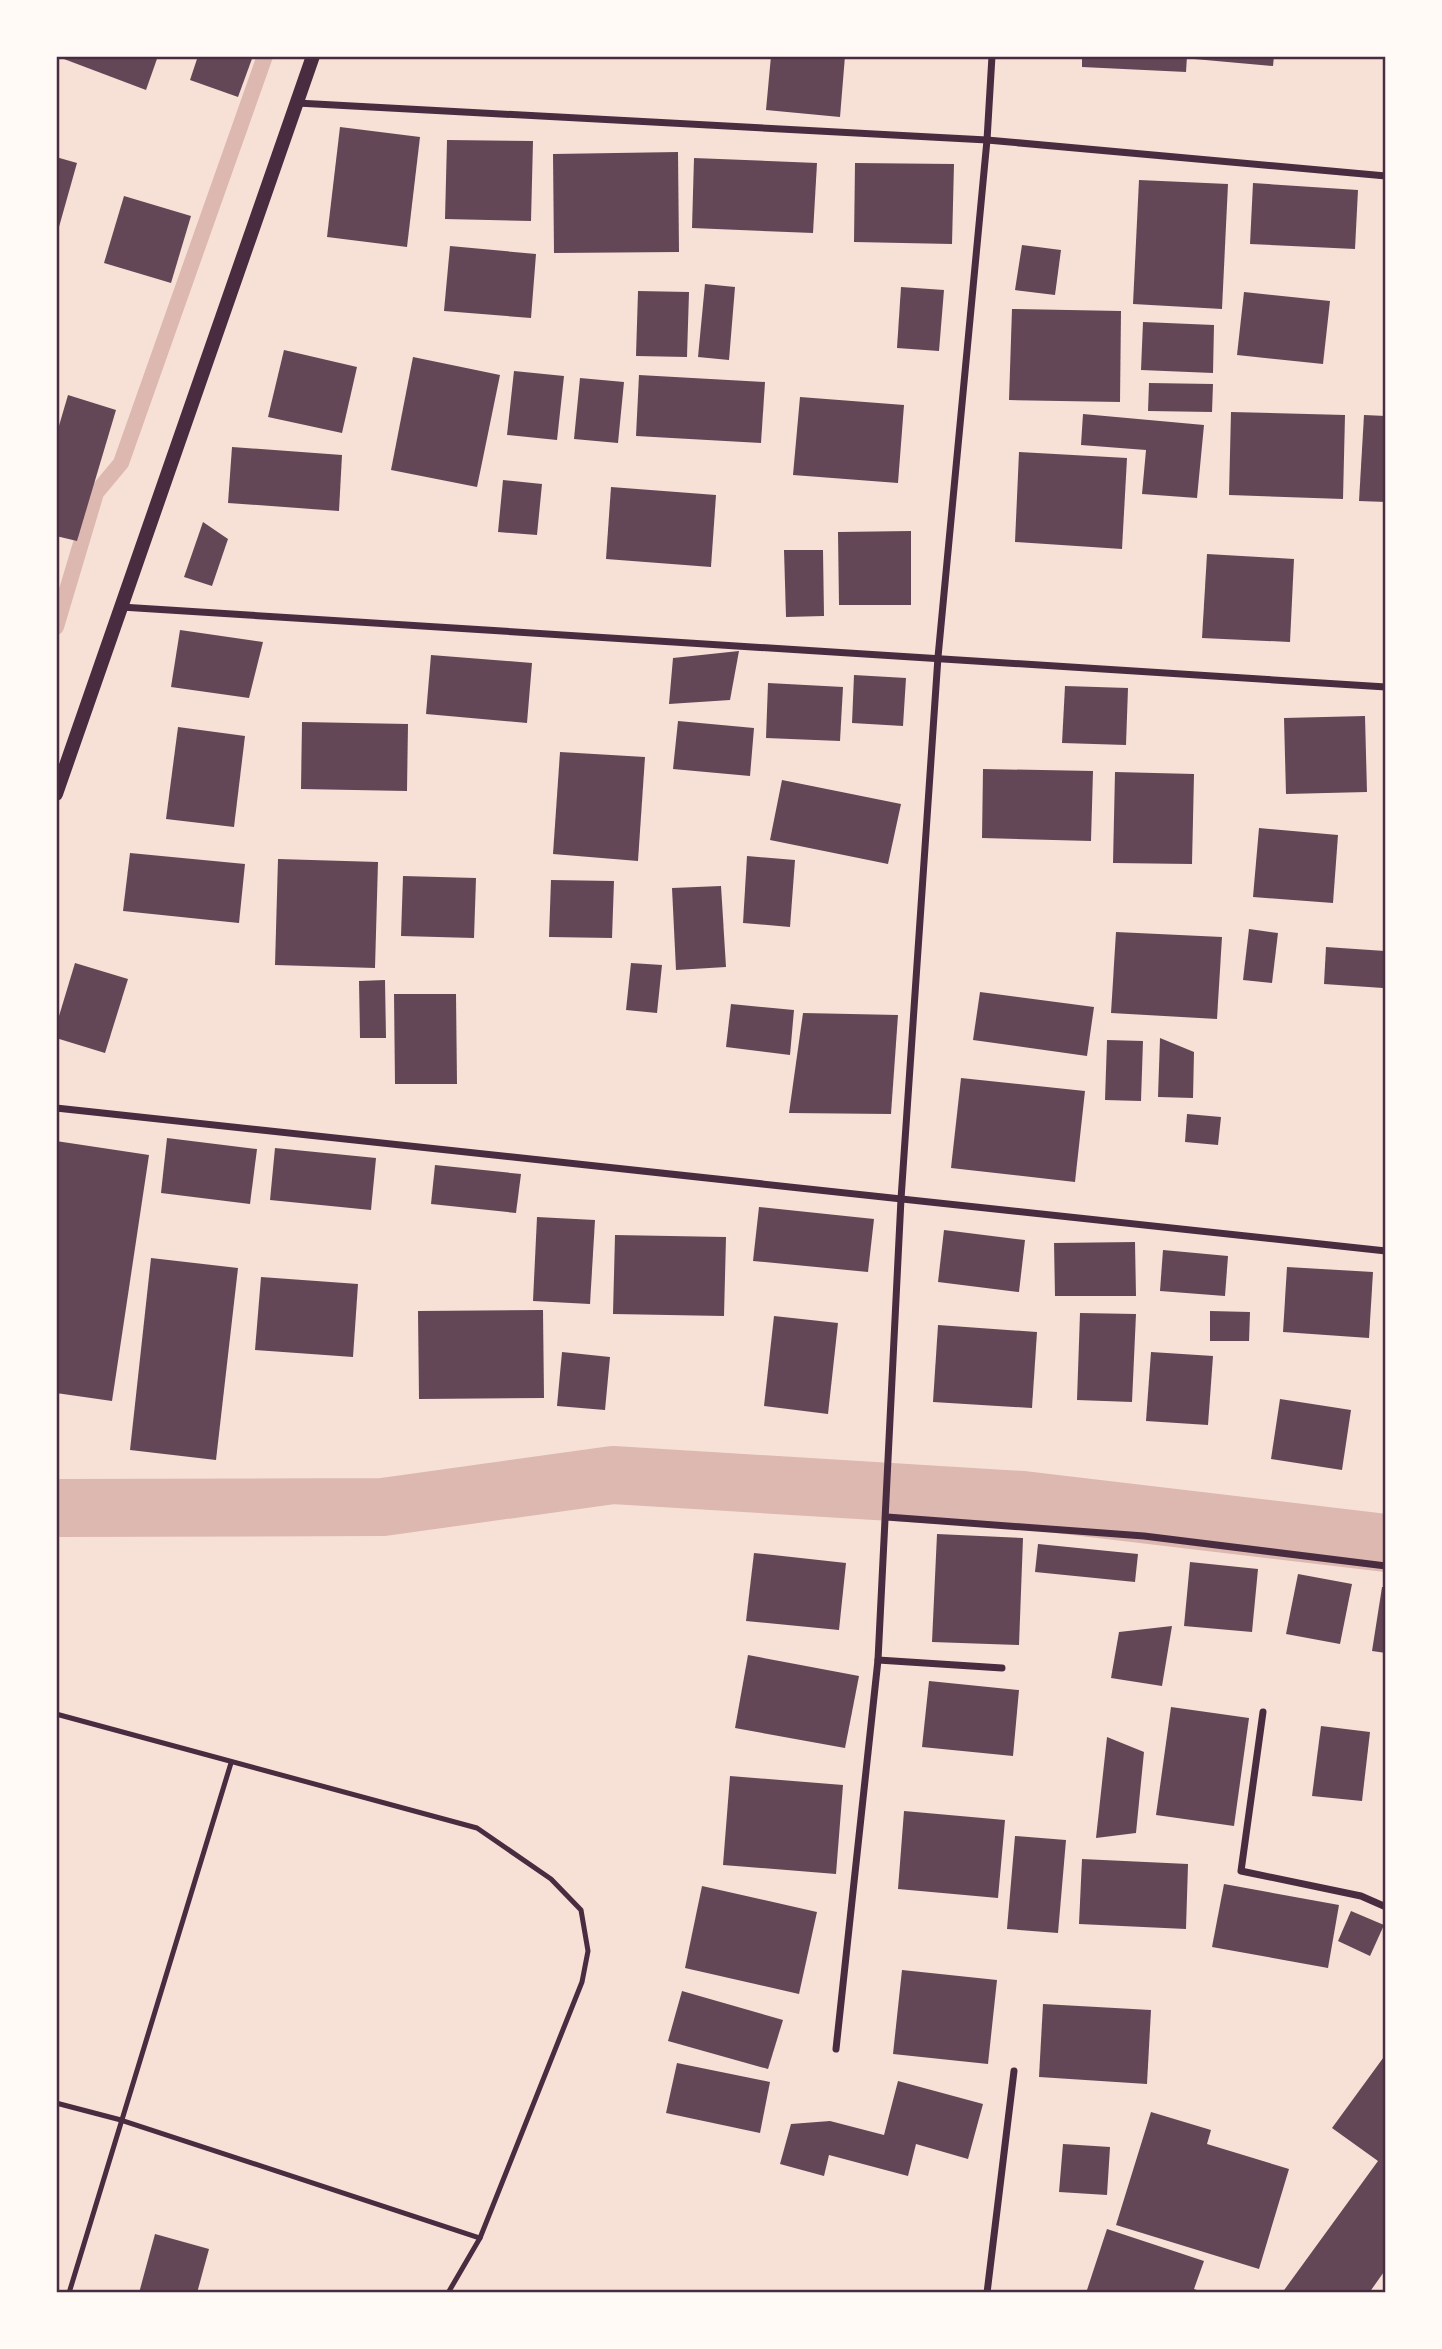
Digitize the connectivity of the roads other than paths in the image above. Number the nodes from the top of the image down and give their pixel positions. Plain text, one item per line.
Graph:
1 (313, 56) edge
2 (992, 56) edge
3 (297, 103) junction
4 (987, 140) junction
5 (1386, 176) edge
6 (121, 607) junction
7 (938, 657) junction
8 (1386, 687) edge
9 (56, 794) edge
10 (56, 1108) edge
11 (901, 1199) junction
12 (1386, 1251) edge
13 (887, 1517) junction
14 (1386, 1566) edge
15 (878, 1660) junction
16 (1002, 1668) dead end
17 (1263, 1712) dead end
18 (56, 1714) edge
19 (231, 1763) junction
20 (1386, 1907) edge
21 (836, 2049) dead end
22 (1014, 2071) dead end
23 (56, 2104) edge
24 (121, 2120) junction
25 (481, 2238) junction
26 (69, 2293) edge
27 (448, 2293) edge
28 (987, 2293) edge

1 - 3 main road
2 - 4 street
3 - 4 street
3 - 6 main road
4 - 5 street
4 - 7 street
6 - 7 street
6 - 9 main road
7 - 8 street
7 - 11 street
10 - 11 street
11 - 12 street
11 - 13 street
13 - 14 street
13 - 15 street
15 - 16 street
15 - 21 street
17 - 20 street
18 - 19 lane
19 - 24 lane
19 - 25 lane
22 - 28 street
23 - 24 lane
24 - 25 lane
24 - 26 lane
25 - 27 lane

